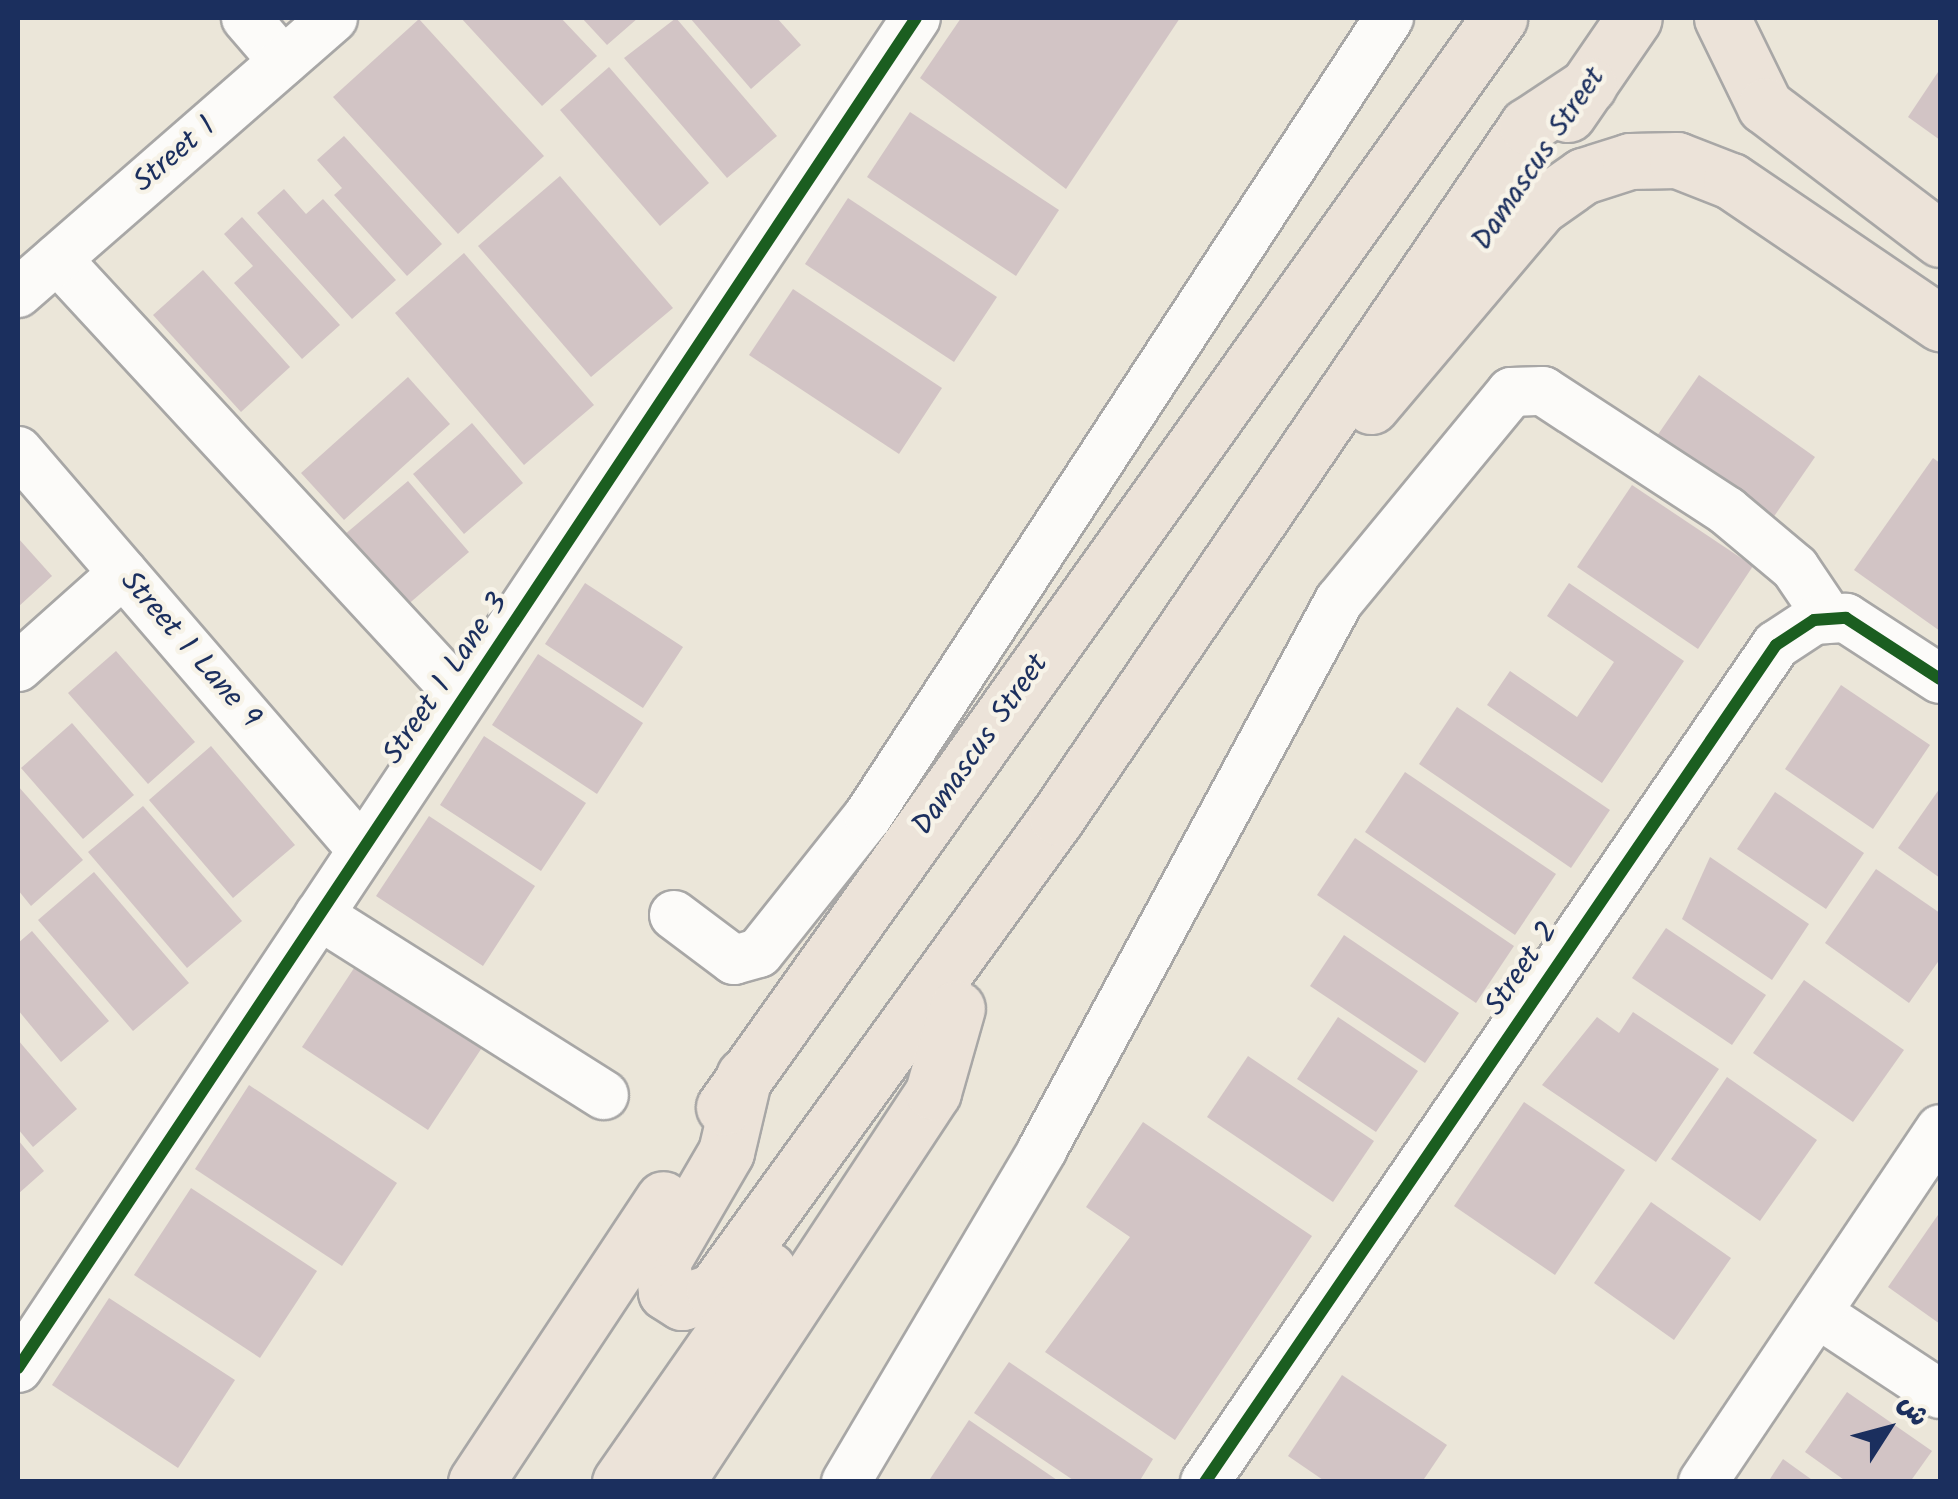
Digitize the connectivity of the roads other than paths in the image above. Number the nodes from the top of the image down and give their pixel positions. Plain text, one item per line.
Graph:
1 (246, 18) edge
2 (333, 18) edge
3 (916, 18) edge
4 (1389, 18) edge
5 (1500, 18) edge
6 (1634, 18) edge
7 (1722, 18) edge
8 (284, 61) junction
9 (1589, 84) junction
10 (1835, 164) junction
11 (1786, 218) junction
12 (1940, 240) edge
13 (57, 258) junction
14 (18, 293) edge
15 (1940, 323) edge
16 (1372, 406) junction
17 (18, 451) edge
18 (123, 573) junction
19 (1828, 617) junction
20 (18, 666) edge
21 (1940, 679) edge
22 (463, 698) junction
23 (362, 850) junction
24 (319, 915) junction
25 (674, 915) dead end
26 (957, 1008) junction
27 (744, 1076) junction
28 (604, 1095) dead end
29 (1940, 1129) edge
30 (1817, 1313) junction
31 (18, 1368) edge
32 (1940, 1394) edge
33 (476, 1482) edge
34 (620, 1482) edge
35 (676, 1482) edge
36 (846, 1482) edge
37 (1205, 1482) edge
38 (1703, 1482) edge

1 - 8 street
2 - 8 street, Street 1
3 - 22 street, Street 1 Lane 3
4 - 25 street
5 - 27 main road, Damascus Street
6 - 9 main road, Damascus Street
7 - 10 main road
8 - 13 street, Street 1
9 - 16 main road, Damascus Street
9 - 27 main road
10 - 11 main road
10 - 12 main road
11 - 15 main road
11 - 16 main road
13 - 14 street, Street 1
13 - 22 street
16 - 26 main road, Damascus Street
17 - 18 street, Street 1 Lane 9
18 - 20 street
18 - 23 street, Street 1 Lane 9
19 - 21 street
19 - 36 street
19 - 37 street, Street 2
22 - 23 street, Street 1 Lane 3
23 - 24 street, Street 1 Lane 3
24 - 28 street
24 - 31 street, Street 1 Lane 3
26 - 34 main road, Damascus Street
26 - 35 main road
27 - 33 main road, Damascus Street
29 - 30 street
30 - 32 street
30 - 38 street

